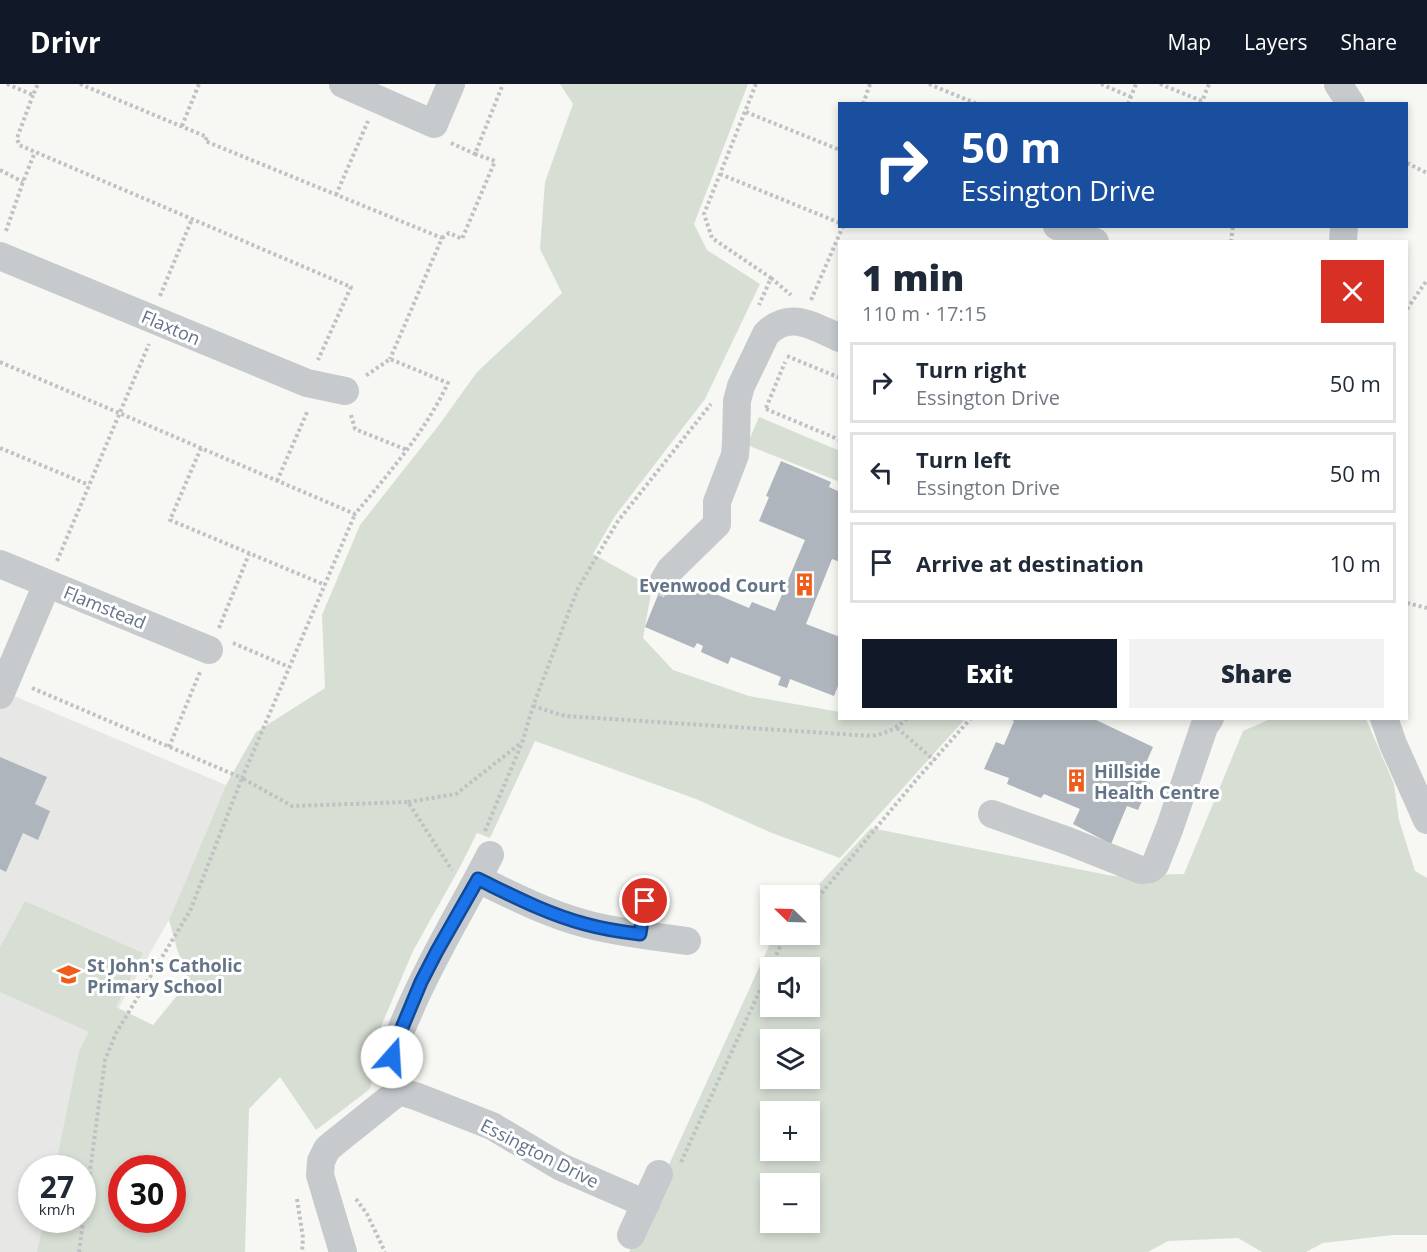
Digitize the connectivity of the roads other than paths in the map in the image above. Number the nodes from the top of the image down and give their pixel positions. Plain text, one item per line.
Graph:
1 (343, 84) edge
2 (451, 84) edge
3 (1338, 84) edge
4 (1355, 84) edge
5 (1352, 102) edge
6 (1353, 102) edge
7 (1060, 228) edge
8 (1090, 240) edge
9 (2, 247) edge
10 (838, 337) edge
11 (323, 387) road end
12 (0, 564) edge
13 (663, 582) dead end
14 (47, 584) junction
15 (212, 643) road end
16 (4, 686) edge
17 (1209, 720) edge
18 (1385, 720) edge
19 (992, 814) dead end
20 (1427, 820) edge
21 (645, 901) dead end
22 (640, 934) junction
23 (687, 941) dead end
24 (399, 1091) junction
25 (669, 1171) road end
26 (645, 1204) junction
27 (631, 1235) dead end
28 (343, 1252) edge

1 - 2 street
3 - 5 street
4 - 6 street
7 - 8 street
9 - 11 street, Flaxton
10 - 13 street
12 - 14 street, Flamstead
14 - 15 street, Flamstead
14 - 16 street
17 - 19 street
18 - 20 street
21 - 22 street
22 - 23 street
22 - 24 street
24 - 26 street, Essington Drive
24 - 28 street
25 - 26 street
26 - 27 street

